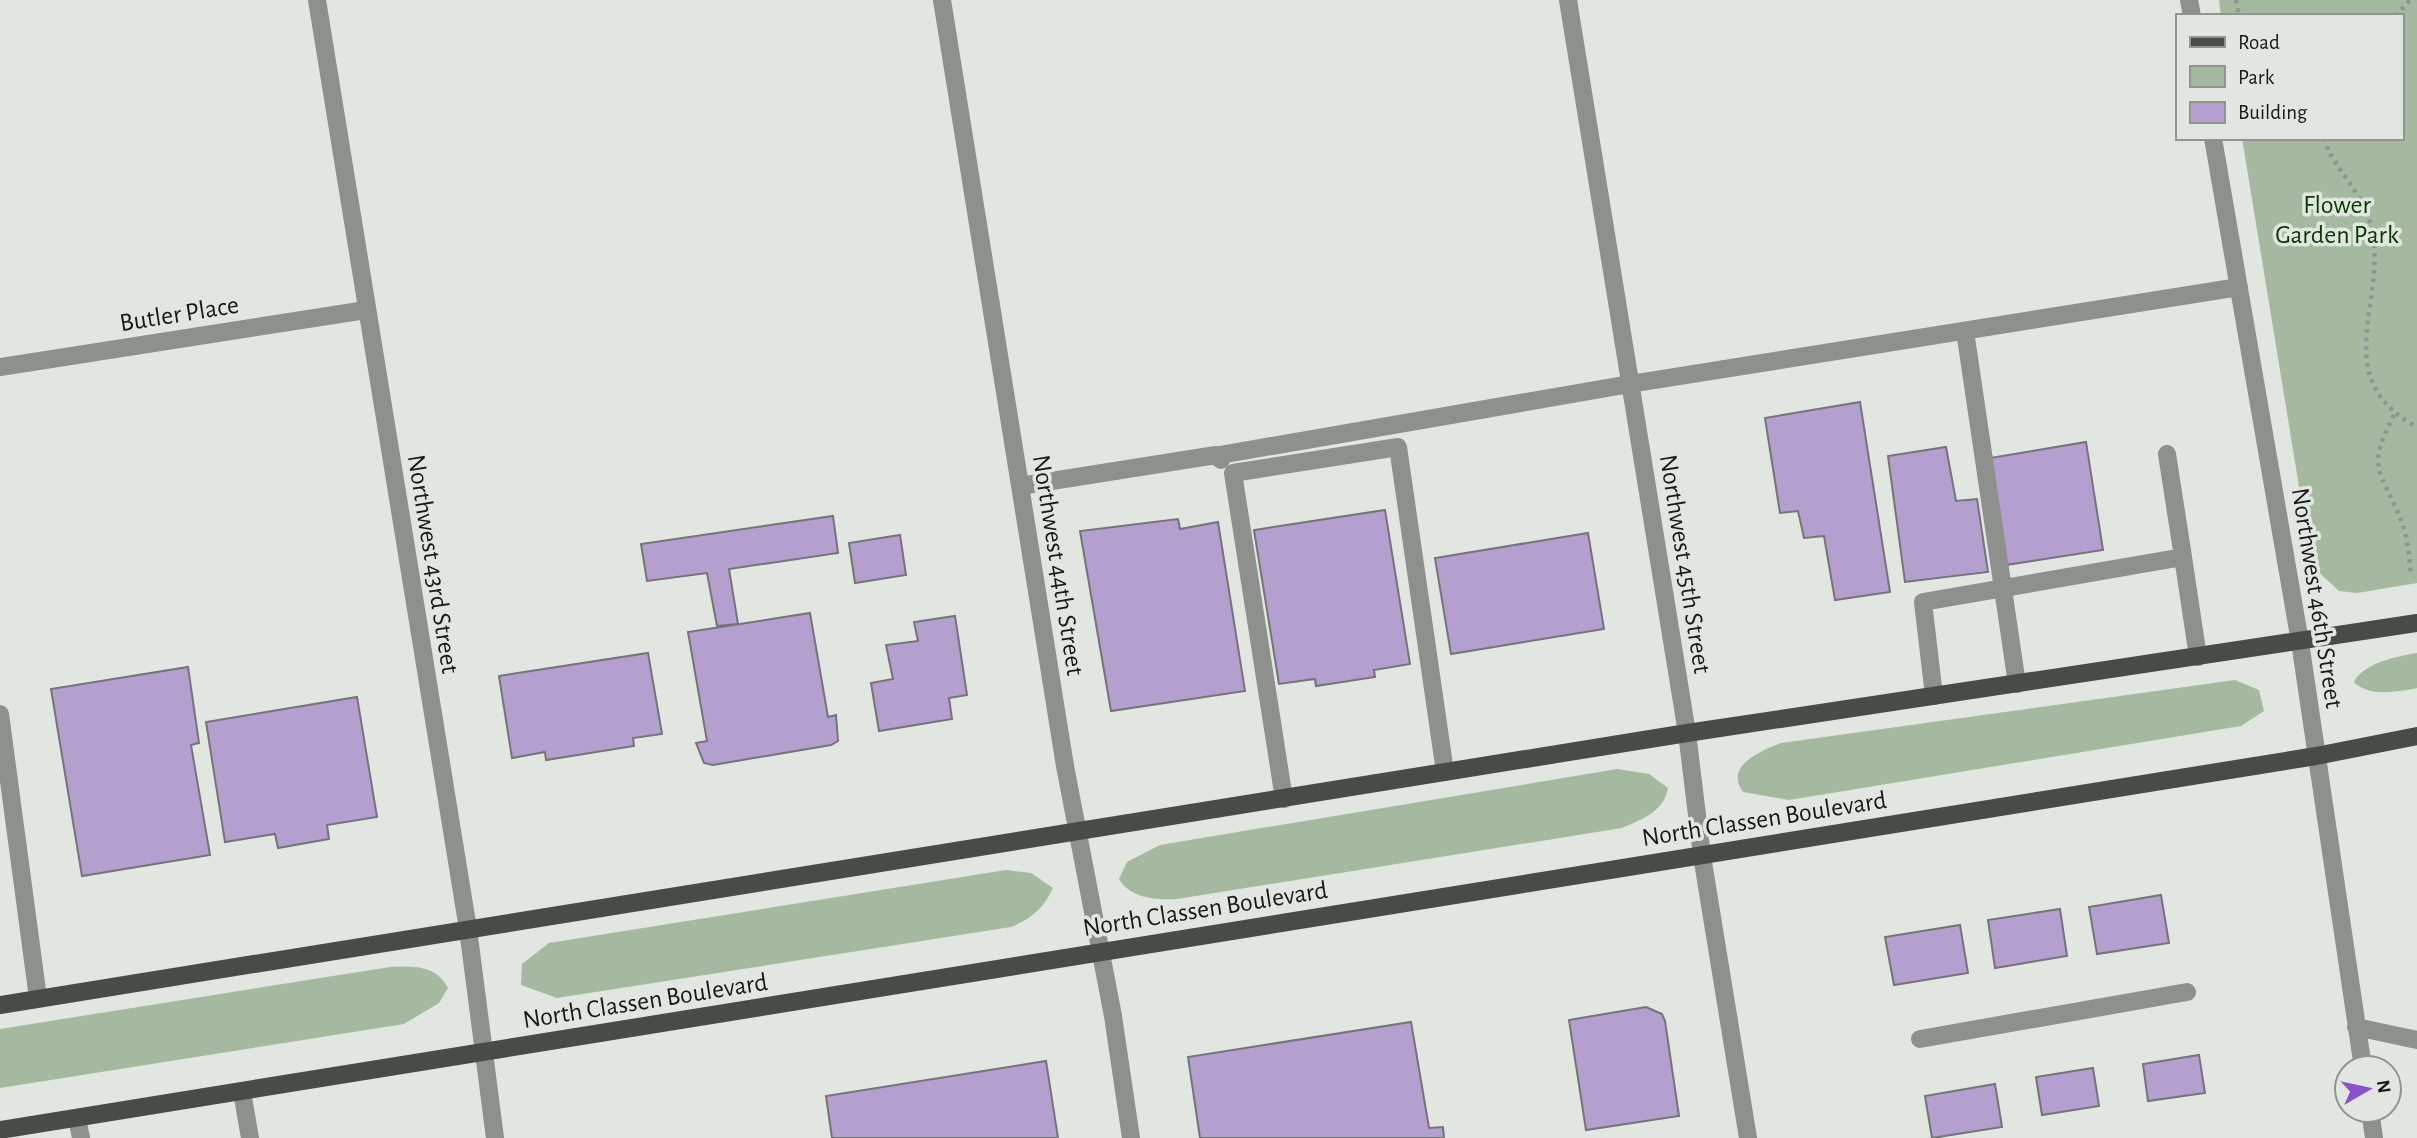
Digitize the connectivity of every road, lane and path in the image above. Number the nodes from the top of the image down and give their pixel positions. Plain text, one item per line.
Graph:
1 (317, 0) edge
2 (942, 0) edge
3 (1568, 0) edge
4 (2410, 0) edge
5 (2398, 14) edge
6 (2213, 140) edge
7 (2326, 140) edge
8 (2239, 287) junction
9 (366, 310) junction
10 (1965, 331) junction
11 (0, 367) edge
12 (1630, 384) junction
13 (2394, 415) junction
14 (2417, 427) edge
15 (2167, 454) dead end
16 (1214, 456) junction
17 (1233, 473) junction
18 (1020, 486) junction
19 (2183, 557) junction
20 (2411, 574) dead end
21 (2003, 590) junction
22 (2417, 623) edge
23 (2300, 642) junction
24 (2198, 657) junction
25 (2017, 684) junction
26 (1934, 696) junction
27 (0, 714) edge
28 (1687, 733) junction
29 (2417, 736) edge
30 (2316, 756) junction
31 (1445, 772) junction
32 (1283, 799) junction
33 (1077, 833) junction
34 (1702, 856) junction
35 (468, 929) junction
36 (1100, 951) junction
37 (2187, 992) dead end
38 (38, 999) junction
39 (0, 1005) edge
40 (2356, 1027) junction
41 (1920, 1040) dead end
42 (2417, 1040) edge
43 (482, 1054) junction
44 (2361, 1054) edge
45 (242, 1092) junction
46 (77, 1118) junction
47 (0, 1130) edge
48 (80, 1138) edge
49 (250, 1138) edge
50 (495, 1138) edge
51 (1131, 1138) edge
52 (1748, 1138) edge

1 - 9 street, Northwest 43rd Street
2 - 18 street, Northwest 44th Street
3 - 12 street, Northwest 45th Street
4 - 5 path
6 - 8 street, Northwest 46th Street
7 - 13 path
8 - 10 street
8 - 23 street, Northwest 46th Street
9 - 11 street, Butler Place
9 - 35 street, Northwest 43rd Street
10 - 12 street
10 - 21 street
12 - 16 street
12 - 28 street, Northwest 45th Street
13 - 14 path
13 - 20 path
15 - 19 street
16 - 17 street
16 - 18 street
17 - 31 street
17 - 32 street
18 - 33 street, Northwest 44th Street
19 - 21 street
19 - 24 street
21 - 25 street
21 - 26 street
22 - 23 main road
23 - 24 main road
23 - 30 street, Northwest 46th Street
24 - 25 main road
25 - 26 main road
26 - 28 main road
27 - 38 street
28 - 31 main road
28 - 34 street, Northwest 45th Street
29 - 30 main road, North Classen Boulevard
30 - 34 main road, North Classen Boulevard
30 - 40 street, Northwest 46th Street
31 - 32 main road
32 - 33 main road
33 - 35 main road
33 - 36 street, Northwest 44th Street
34 - 36 main road, North Classen Boulevard
34 - 52 street, Northwest 45th Street
35 - 38 main road
35 - 43 street, Northwest 43rd Street
36 - 43 main road, North Classen Boulevard
36 - 51 street, Northwest 44th Street
37 - 41 street
38 - 39 main road
40 - 42 street
40 - 44 street, Northwest 46th Street
43 - 45 main road, North Classen Boulevard
43 - 50 street, Northwest 43rd Street
45 - 46 main road, North Classen Boulevard
45 - 49 street
46 - 47 main road, North Classen Boulevard
46 - 48 street

